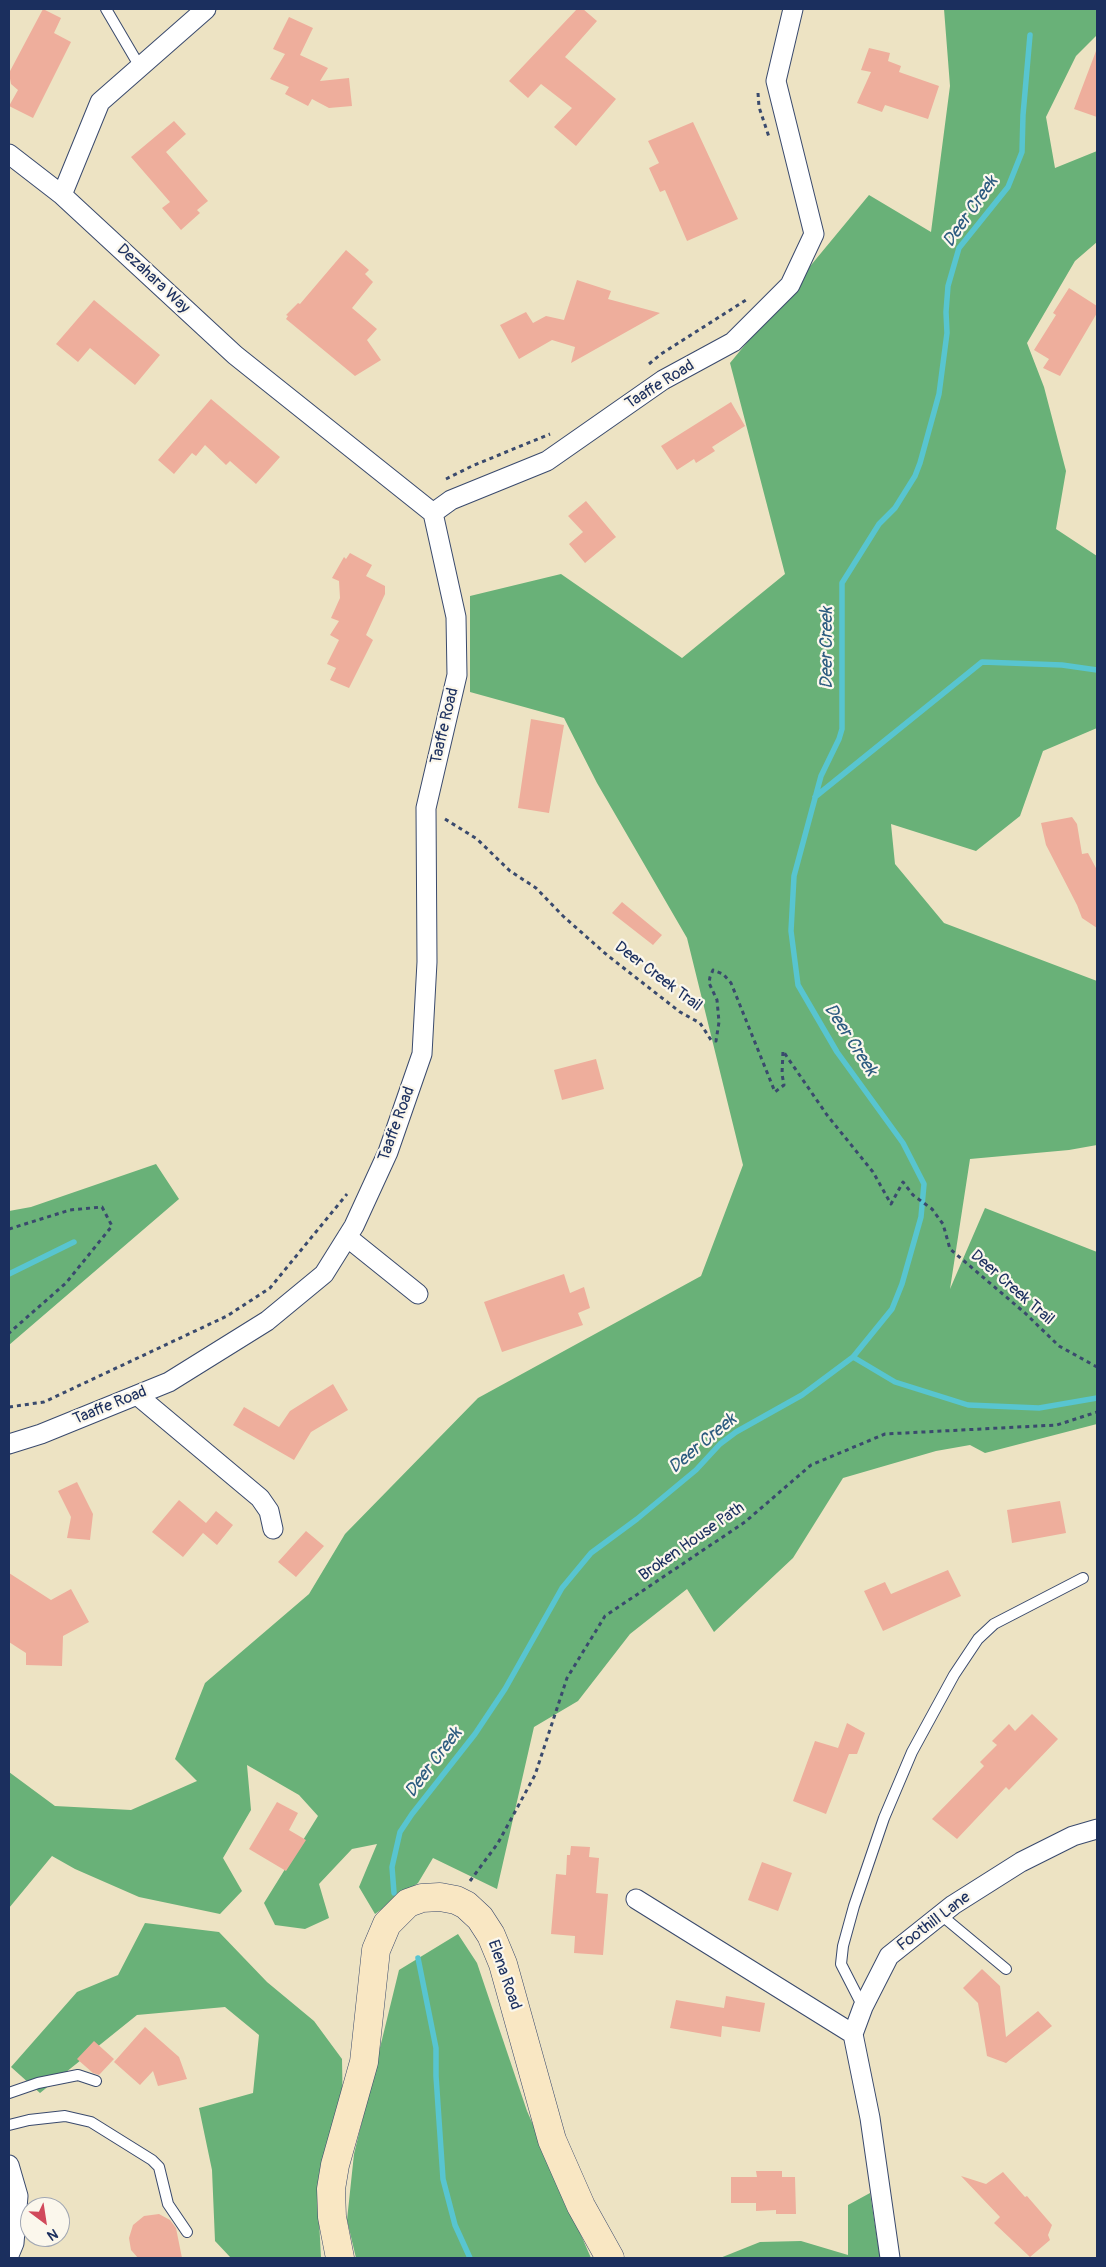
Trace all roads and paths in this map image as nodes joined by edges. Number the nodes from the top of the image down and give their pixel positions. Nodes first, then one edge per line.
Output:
1 (106, 9) edge
2 (206, 9) edge
3 (793, 9) edge
4 (140, 67) junction
5 (9, 154) edge
6 (62, 195) junction
7 (754, 295) dead end
8 (647, 366) dead end
9 (551, 434) dead end
10 (426, 508) junction
11 (426, 808) junction
12 (348, 1192) dead end
13 (9, 1229) edge
14 (347, 1237) junction
15 (418, 1294) dead end
16 (9, 1333) edge
17 (1097, 1367) edge
18 (137, 1395) junction
19 (9, 1407) edge
20 (1097, 1412) edge
21 (9, 1444) edge
22 (273, 1529) dead end
23 (1083, 1578) dead end
24 (1097, 1829) edge
25 (636, 1899) dead end
26 (456, 1900) junction
27 (941, 1915) junction
28 (1006, 1969) dead end
29 (863, 2007) junction
30 (853, 2034) junction
31 (96, 2081) dead end
32 (9, 2093) edge
33 (9, 2125) edge
34 (9, 2165) edge
35 (187, 2232) dead end
36 (9, 2255) edge
37 (340, 2258) edge
38 (610, 2258) edge
39 (890, 2258) edge

1 - 4 lane
2 - 4 street
3 - 10 street, Taaffe Road
4 - 6 street
5 - 6 street, Dezahara Way
6 - 10 street, Dezahara Way
7 - 8 path
9 - 10 path
10 - 11 street, Taaffe Road
11 - 14 street, Taaffe Road
11 - 17 path, Deer Creek Trail
12 - 19 path
13 - 16 path
14 - 15 street
14 - 18 street, Taaffe Road
18 - 21 street, Taaffe Road
18 - 22 street
20 - 26 path, Broken House Path
23 - 29 lane
24 - 27 street, Foothill Lane
25 - 30 street
26 - 37 street, Elena Road
26 - 38 street, Elena Road
27 - 28 lane
27 - 29 street, Foothill Lane
29 - 30 street, Foothill Lane
30 - 39 street
31 - 32 lane
33 - 35 lane
34 - 36 street

